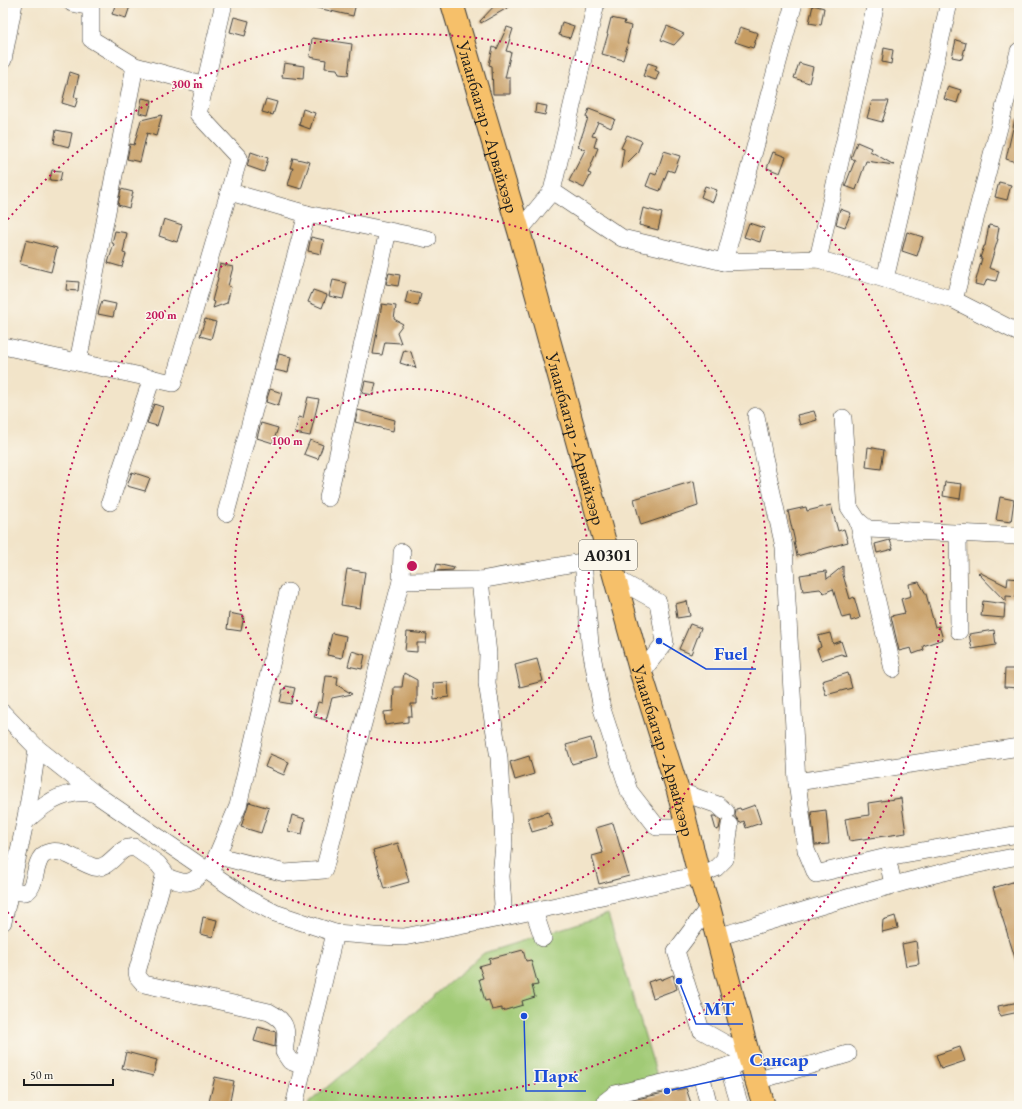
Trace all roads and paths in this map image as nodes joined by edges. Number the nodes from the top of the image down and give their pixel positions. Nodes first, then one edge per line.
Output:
1 (14, 3) edge
2 (72, 3) edge
3 (224, 3) edge
4 (452, 3) edge
5 (596, 3) edge
6 (794, 3) edge
7 (876, 3) edge
8 (948, 3) edge
9 (91, 5) edge
10 (1019, 51) edge
11 (3, 60) edge
12 (136, 66) junction
13 (205, 85) junction
14 (552, 191) junction
15 (230, 192) junction
16 (307, 214) junction
17 (388, 231) junction
18 (519, 231) junction
19 (428, 239) dead end
20 (818, 259) junction
21 (724, 262) junction
22 (885, 279) junction
23 (954, 300) junction
24 (1018, 327) edge
25 (3, 346) edge
26 (78, 362) junction
27 (152, 378) junction
28 (756, 416) dead end
29 (843, 418) dead end
30 (328, 498) dead end
31 (110, 502) dead end
32 (226, 513) dead end
33 (858, 521) junction
34 (958, 534) junction
35 (1019, 536) edge
36 (402, 552) dead end
37 (608, 557) junction
38 (583, 561) junction
39 (615, 578) junction
40 (480, 580) junction
41 (401, 581) junction
42 (288, 592) dead end
43 (959, 631) dead end
44 (893, 669) dead end
45 (641, 673) junction
46 (3, 713) edge
47 (1019, 747) edge
48 (36, 748) junction
49 (796, 782) junction
50 (678, 791) junction
51 (94, 794) junction
52 (25, 822) junction
53 (687, 827) junction
54 (1019, 834) edge
55 (1019, 856) edge
56 (887, 858) junction
57 (210, 867) junction
58 (699, 875) junction
59 (164, 876) junction
60 (893, 884) junction
61 (10, 890) junction
62 (709, 907) junction
63 (534, 911) junction
64 (500, 918) junction
65 (3, 922) edge
66 (335, 933) junction
67 (716, 936) junction
68 (543, 938) dead end
69 (848, 1054) dead end
70 (750, 1058) junction
71 (303, 1066) junction
72 (728, 1066) junction
73 (701, 1074) junction
74 (756, 1080) junction
75 (294, 1106) edge
76 (607, 1106) edge
77 (709, 1106) edge
78 (740, 1106) edge
79 (764, 1106) edge

1 - 11 street
2 - 9 street
3 - 13 street
4 - 18 highway, Улаанбаатар - Арвайхээр / A0301
5 - 14 street
6 - 21 street
7 - 20 street
8 - 22 street
9 - 12 street
10 - 23 street
12 - 13 street
12 - 26 street
13 - 15 street
14 - 18 street
14 - 21 street
15 - 16 street
15 - 27 street
16 - 17 street
16 - 32 street
17 - 19 street
17 - 30 street
18 - 37 highway, Улаанбаатар - Арвайхээр / A0301
20 - 21 street
20 - 22 street
22 - 23 street
23 - 24 street
25 - 26 street
26 - 27 street
27 - 31 street
28 - 49 street
29 - 33 street
33 - 34 street
33 - 44 street
34 - 35 street
34 - 43 street
36 - 41 street
37 - 38 street
37 - 39 highway, Улаанбаатар - Арвайхээр / A0301
38 - 40 street
38 - 53 street
39 - 45 highway, Улаанбаатар - Арвайхээр / A0301
39 - 45 street
40 - 41 street
40 - 64 street
41 - 57 street
42 - 57 street
45 - 50 highway, Улаанбаатар - Арвайхээр / A0301
46 - 48 street
47 - 49 street
48 - 51 street
48 - 52 street
49 - 56 street
50 - 53 highway, Улаанбаатар - Арвайхээр / A0301
50 - 58 street
51 - 52 street
51 - 57 street
52 - 61 street
53 - 58 highway, Улаанбаатар - Арвайхээр / A0301
54 - 56 street
55 - 60 street
56 - 60 street
57 - 59 street
57 - 66 street
58 - 62 highway, Улаанбаатар - Арвайхээр / A0301
58 - 63 street
59 - 61 street
59 - 71 street
60 - 67 street
61 - 65 street
62 - 67 highway, Улаанбаатар - Арвайхээр / A0301
62 - 70 street
63 - 64 street
63 - 68 street
64 - 66 street
66 - 71 street
67 - 70 highway, Улаанбаатар - Арвайхээр / A0301
69 - 74 street
70 - 72 street
70 - 74 highway, Улаанбаатар - Арвайхээр / A0301
71 - 75 street
72 - 73 street
72 - 78 street
73 - 76 street
73 - 77 street
74 - 79 highway, Улаанбаатар - Арвайхээр / A0301

